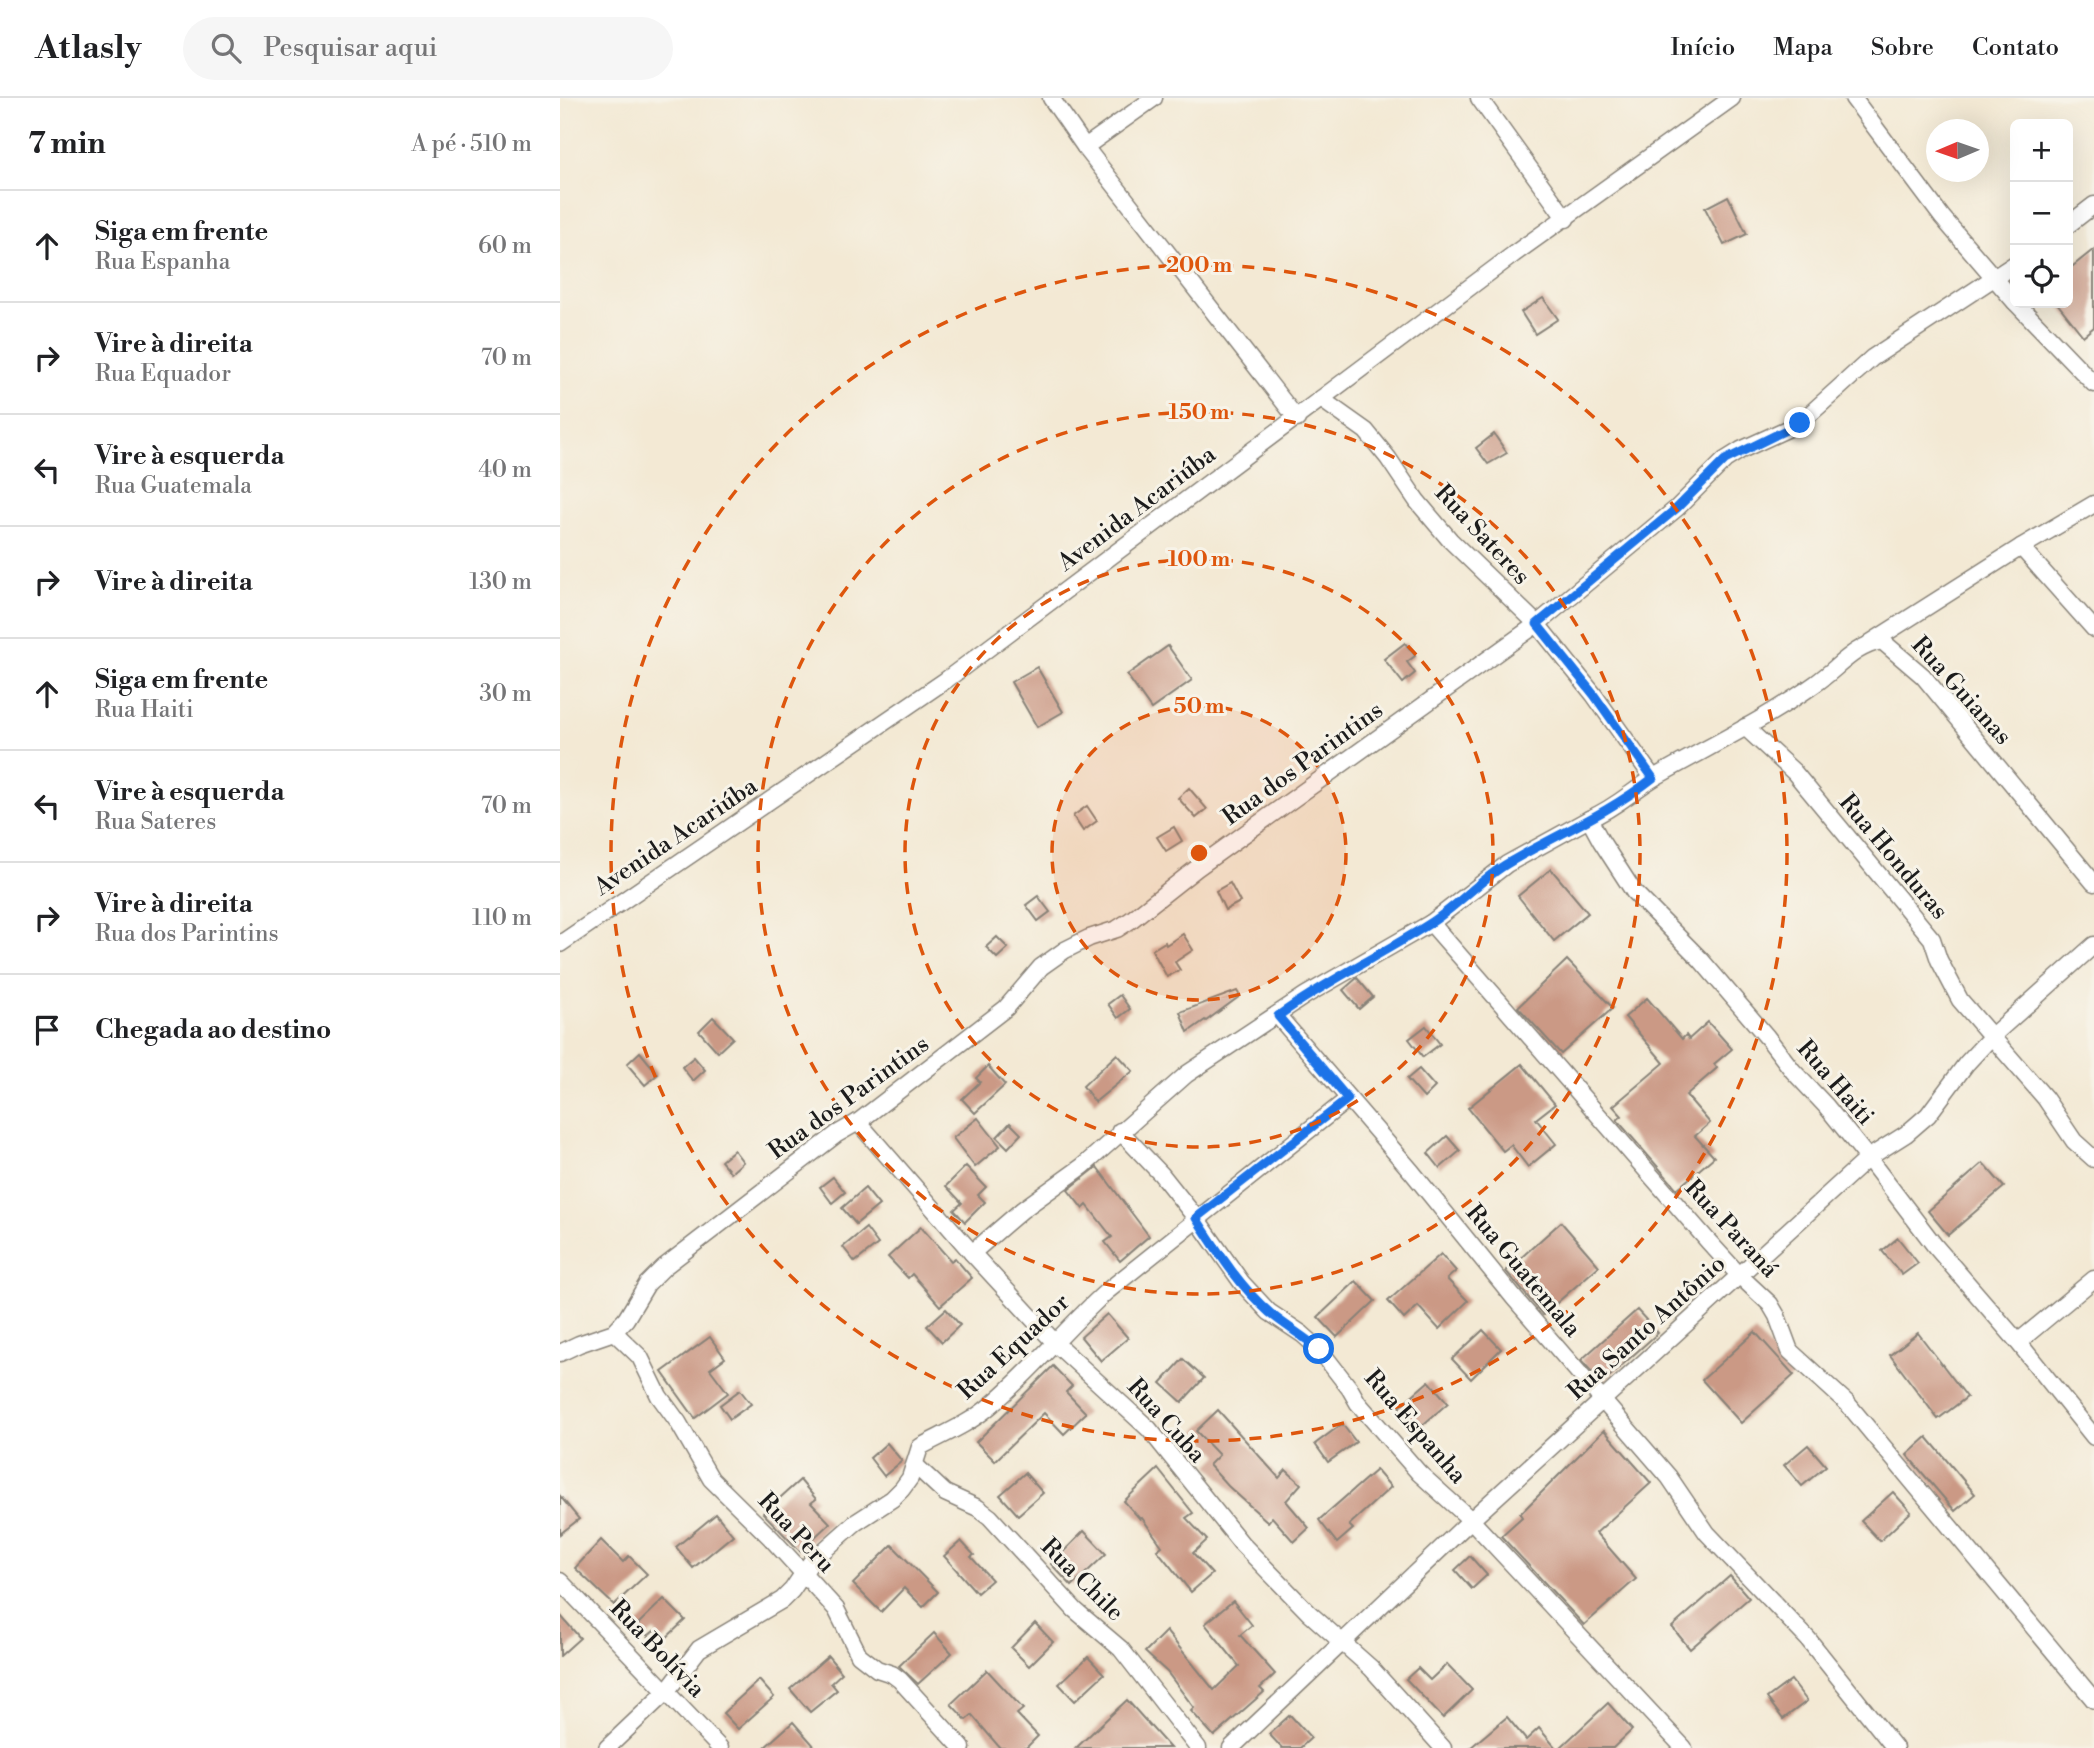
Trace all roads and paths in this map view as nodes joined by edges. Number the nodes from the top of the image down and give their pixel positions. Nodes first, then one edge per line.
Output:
1 (1051, 98) edge
2 (1154, 98) edge
3 (1479, 98) edge
4 (1732, 98) edge
5 (1853, 98) edge
6 (1085, 147) junction
7 (2094, 205) edge
8 (1566, 219) junction
9 (2073, 221) edge
10 (2010, 268) edge
11 (1994, 280) junction
12 (2010, 296) edge
13 (2022, 308) edge
14 (2092, 379) edge
15 (1321, 400) junction
16 (1297, 419) junction
17 (2094, 504) edge
18 (2021, 547) junction
19 (1537, 624) junction
20 (2094, 629) edge
21 (1870, 643) junction
22 (1745, 726) junction
23 (1653, 778) junction
24 (1589, 819) junction
25 (2094, 883) edge
26 (1431, 923) junction
27 (560, 943) edge
28 (2094, 946) edge
29 (1278, 1016) junction
30 (1992, 1036) junction
31 (1348, 1099) junction
32 (858, 1122) junction
33 (1120, 1131) junction
34 (1868, 1158) junction
35 (2094, 1159) edge
36 (1196, 1218) junction
37 (972, 1253) junction
38 (1740, 1276) junction
39 (2094, 1279) edge
40 (614, 1332) junction
41 (2018, 1342) junction
42 (1056, 1344) junction
43 (560, 1353) edge
44 (1601, 1399) junction
45 (2094, 1437) edge
46 (915, 1465) junction
47 (1471, 1520) junction
48 (803, 1574) junction
49 (560, 1581) edge
50 (1342, 1641) junction
51 (666, 1692) junction
52 (2094, 1700) edge
53 (607, 1748) edge
54 (720, 1748) edge
55 (962, 1748) edge
56 (1198, 1748) edge
57 (1231, 1748) edge
58 (1443, 1748) edge
59 (1684, 1748) edge
60 (1895, 1748) edge

1 - 6 street
2 - 6 street
3 - 8 street
4 - 8 street, Avenida Acariúba
5 - 11 street
6 - 16 street
7 - 9 street
8 - 15 street, Avenida Acariúba
10 - 11 street, Rua dos Parintins
11 - 12 street
11 - 19 street, Rua dos Parintins
13 - 14 street
15 - 16 street, Avenida Acariúba
15 - 19 street, Rua Sateres
16 - 27 street, Avenida Acariúba
17 - 18 street
18 - 20 street
18 - 21 street
19 - 23 street, Rua Sateres
19 - 32 street, Rua dos Parintins
21 - 22 street, Rua Guianas
21 - 25 street, Rua Guianas
22 - 23 street, Rua Guianas
22 - 30 street, Rua Honduras
23 - 24 street
24 - 26 street
24 - 34 street, Rua Haiti
26 - 29 street
26 - 38 street, Rua Paraná
28 - 30 street, Rua Santo Antônio
29 - 31 street, Rua Guatemala
29 - 33 street
30 - 34 street, Rua Santo Antônio
30 - 35 street, Rua Honduras
31 - 36 street, Rua Equador
31 - 44 street, Rua Guatemala
32 - 37 street, Rua Cuba
32 - 40 street, Rua dos Parintins
33 - 36 street, Rua Espanha
33 - 37 street
34 - 38 street, Rua Santo Antônio
34 - 41 street, Rua Haiti
36 - 42 street, Rua Equador
36 - 47 street, Rua Espanha
37 - 42 street, Rua Cuba
38 - 44 street, Rua Santo Antônio
38 - 52 street, Rua Paraná
39 - 41 street
40 - 43 street
40 - 48 street, Rua Peru
41 - 45 street, Rua Haiti
42 - 46 street, Rua Equador
42 - 50 street, Rua Cuba
44 - 47 street, Rua Santo Antônio
44 - 60 street, Rua Guatemala
46 - 48 street, Rua Equador
46 - 56 street, Rua Chile
47 - 50 street, Rua Santo Antônio
47 - 59 street, Rua Espanha
48 - 51 street, Rua Equador
48 - 55 street, Rua Peru
49 - 51 street, Rua Bolívia
50 - 57 street, Rua Santo Antônio
50 - 58 street, Rua Cuba
51 - 53 street, Rua Equador
51 - 54 street, Rua Bolívia

